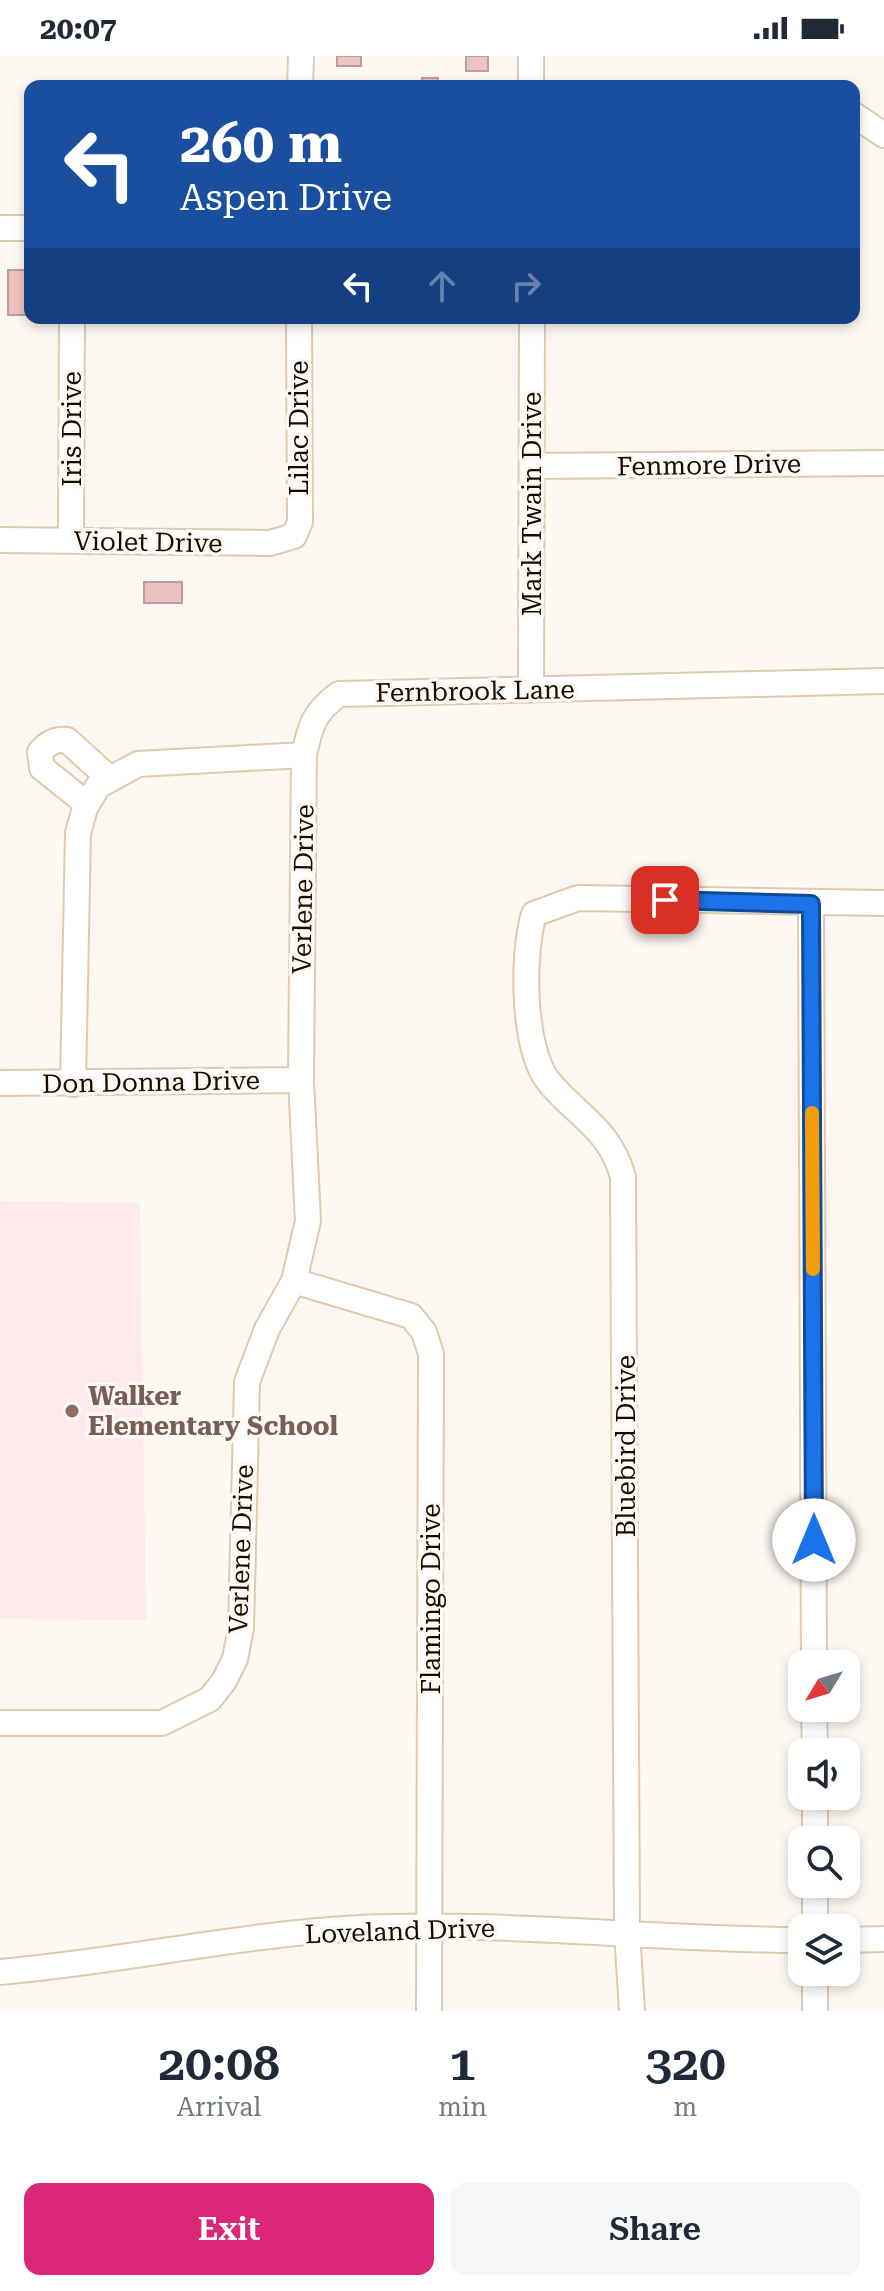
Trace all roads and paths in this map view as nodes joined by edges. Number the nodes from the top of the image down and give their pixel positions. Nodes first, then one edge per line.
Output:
1 (301, 56) edge
2 (531, 56) edge
3 (300, 80) edge
4 (531, 80) edge
5 (860, 119) edge
6 (884, 135) edge
7 (0, 228) edge
8 (24, 228) edge
9 (72, 324) edge
10 (299, 324) edge
11 (532, 324) edge
12 (884, 463) edge
13 (533, 466) junction
14 (294, 536) joint
15 (0, 540) edge
16 (71, 540) junction
17 (884, 681) edge
18 (531, 690) junction
19 (304, 755) junction
20 (110, 779) junction
21 (87, 804) junction
22 (884, 903) edge
23 (811, 904) junction
24 (301, 1080) junction
25 (0, 1083) edge
26 (73, 1084) junction
27 (294, 1281) junction
28 (814, 1650) edge
29 (0, 1723) edge
30 (430, 1926) junction
31 (627, 1932) junction
32 (884, 1939) edge
33 (788, 1940) edge
34 (860, 1940) edge
35 (0, 1972) edge
36 (815, 1986) edge
37 (429, 2011) edge
38 (632, 2011) edge
39 (815, 2011) edge

1 - 3 street
2 - 4 street
5 - 6 street
7 - 8 street
9 - 16 street, Iris Drive
10 - 14 street, Lilac Drive
11 - 13 street, Mark Twain Drive
12 - 13 street, Fenmore Drive
13 - 18 street, Mark Twain Drive
14 - 16 street, Violet Drive
15 - 16 street, Violet Drive
17 - 18 street, Fernbrook Lane
18 - 19 street, Fernbrook Lane
19 - 20 street
19 - 24 street, Verlene Drive
20 - 21 street
20 - 21 street
21 - 26 street
22 - 23 street
23 - 28 street
23 - 31 street, Bluebird Drive
24 - 26 street, Don Donna Drive
24 - 27 street, Verlene Drive
25 - 26 street, Don Donna Drive
27 - 29 street, Verlene Drive
27 - 30 street, Flamingo Drive
30 - 31 street, Loveland Drive
30 - 35 street, Loveland Drive
30 - 37 street, Flamingo Drive
31 - 33 street, Loveland Drive
31 - 38 street, Bluebird Drive
32 - 34 street
36 - 39 street

